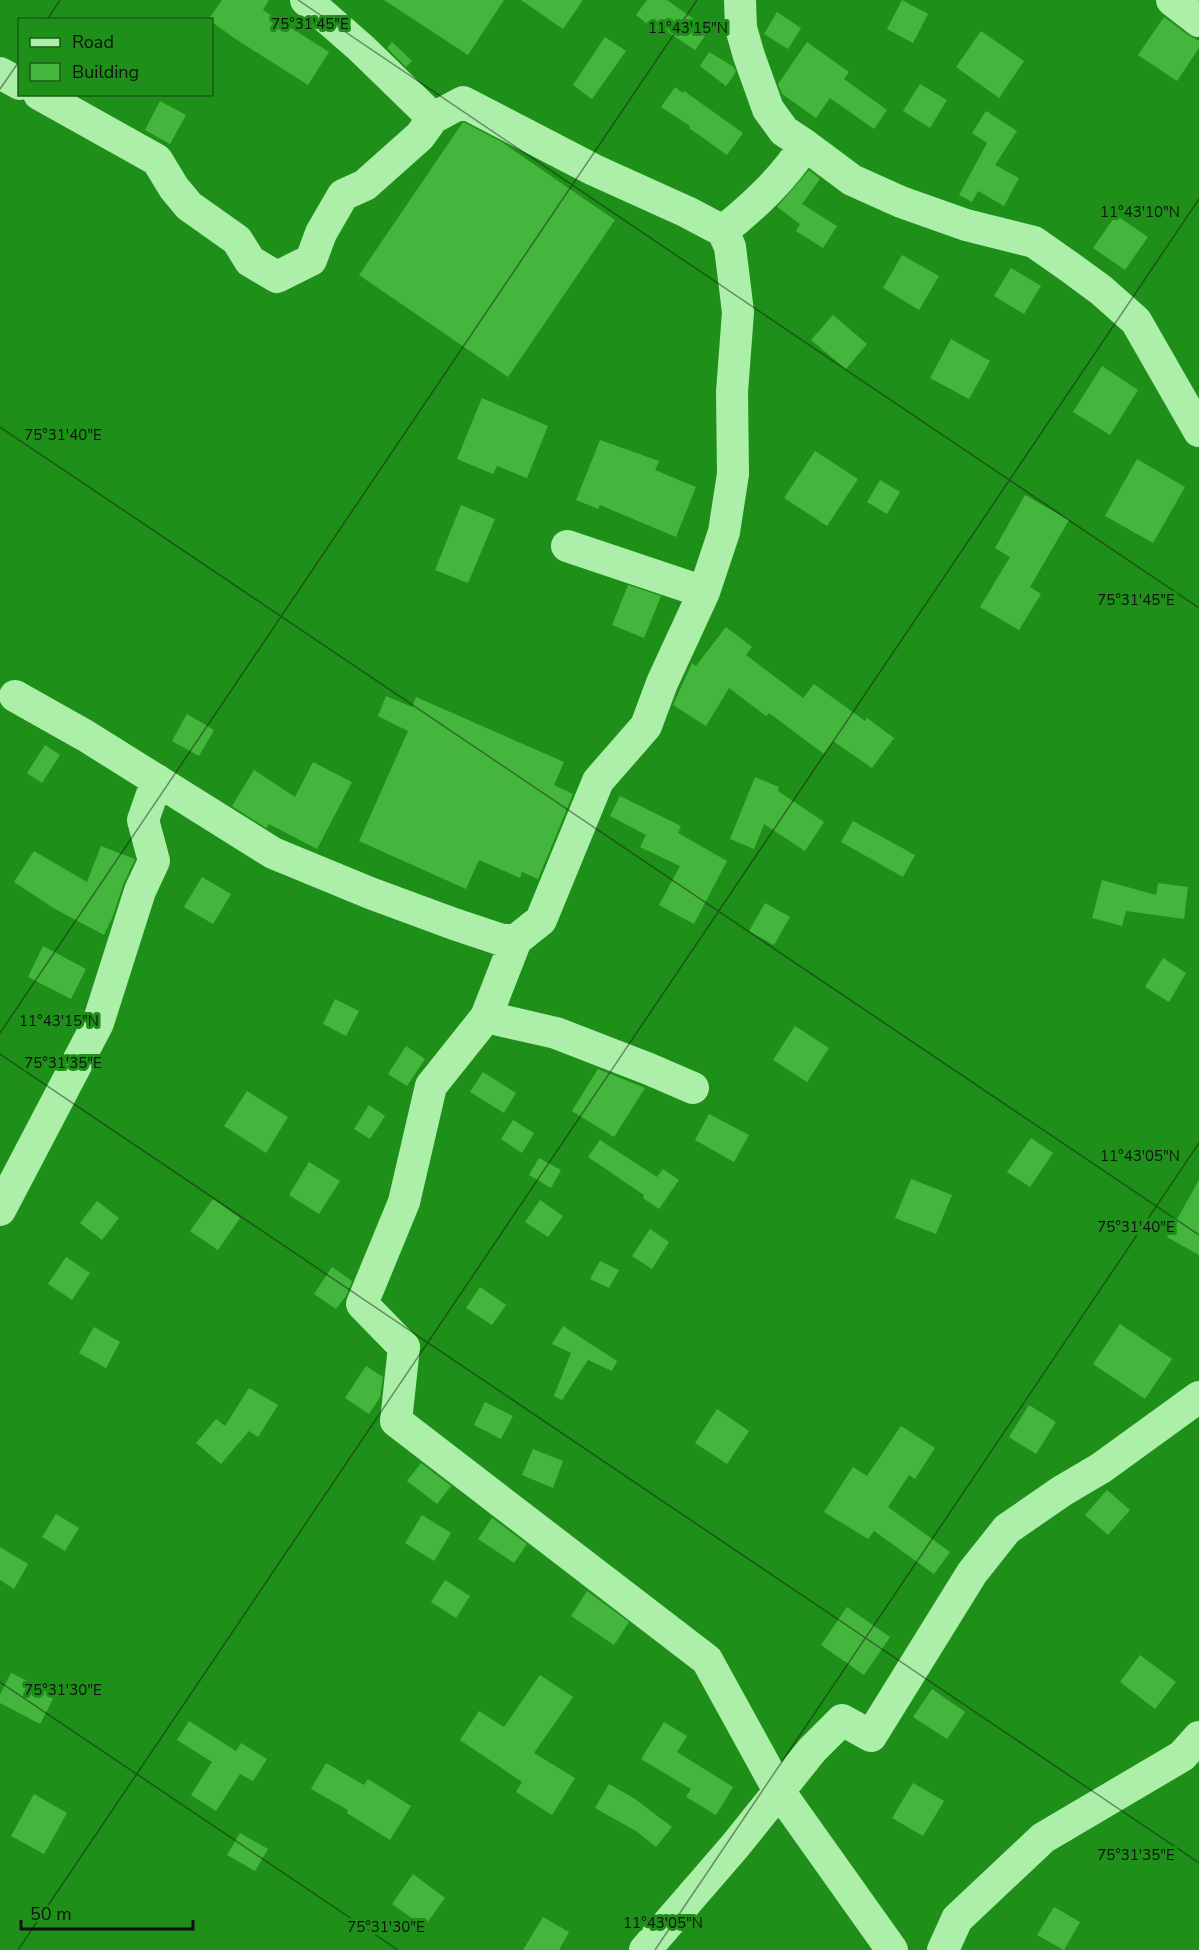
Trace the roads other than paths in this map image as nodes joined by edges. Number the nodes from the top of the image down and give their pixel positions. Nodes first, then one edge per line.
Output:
1 (306, 0) edge
2 (740, 0) edge
3 (1172, 0) edge
4 (1199, 21) edge
5 (0, 73) edge
6 (18, 83) edge
7 (43, 96) edge
8 (433, 118) junction
9 (806, 145) junction
10 (723, 231) junction
11 (1199, 431) edge
12 (567, 546) dead end
13 (704, 592) junction
14 (15, 696) dead end
15 (157, 780) junction
16 (516, 940) junction
17 (486, 1017) junction
18 (693, 1088) dead end
19 (0, 1210) edge
20 (1199, 1397) edge
21 (1199, 1737) edge
22 (779, 1791) junction
23 (645, 1950) edge
24 (892, 1950) edge
25 (943, 1950) edge

1 - 8 street
2 - 9 street
3 - 4 street
5 - 6 street
7 - 8 street
8 - 10 street
9 - 10 street
9 - 11 street
10 - 13 street
12 - 13 street
13 - 16 street
14 - 15 street
15 - 16 street
15 - 19 street
16 - 17 street
17 - 18 street
17 - 22 street
20 - 22 street
21 - 25 street
22 - 23 street
22 - 24 street

